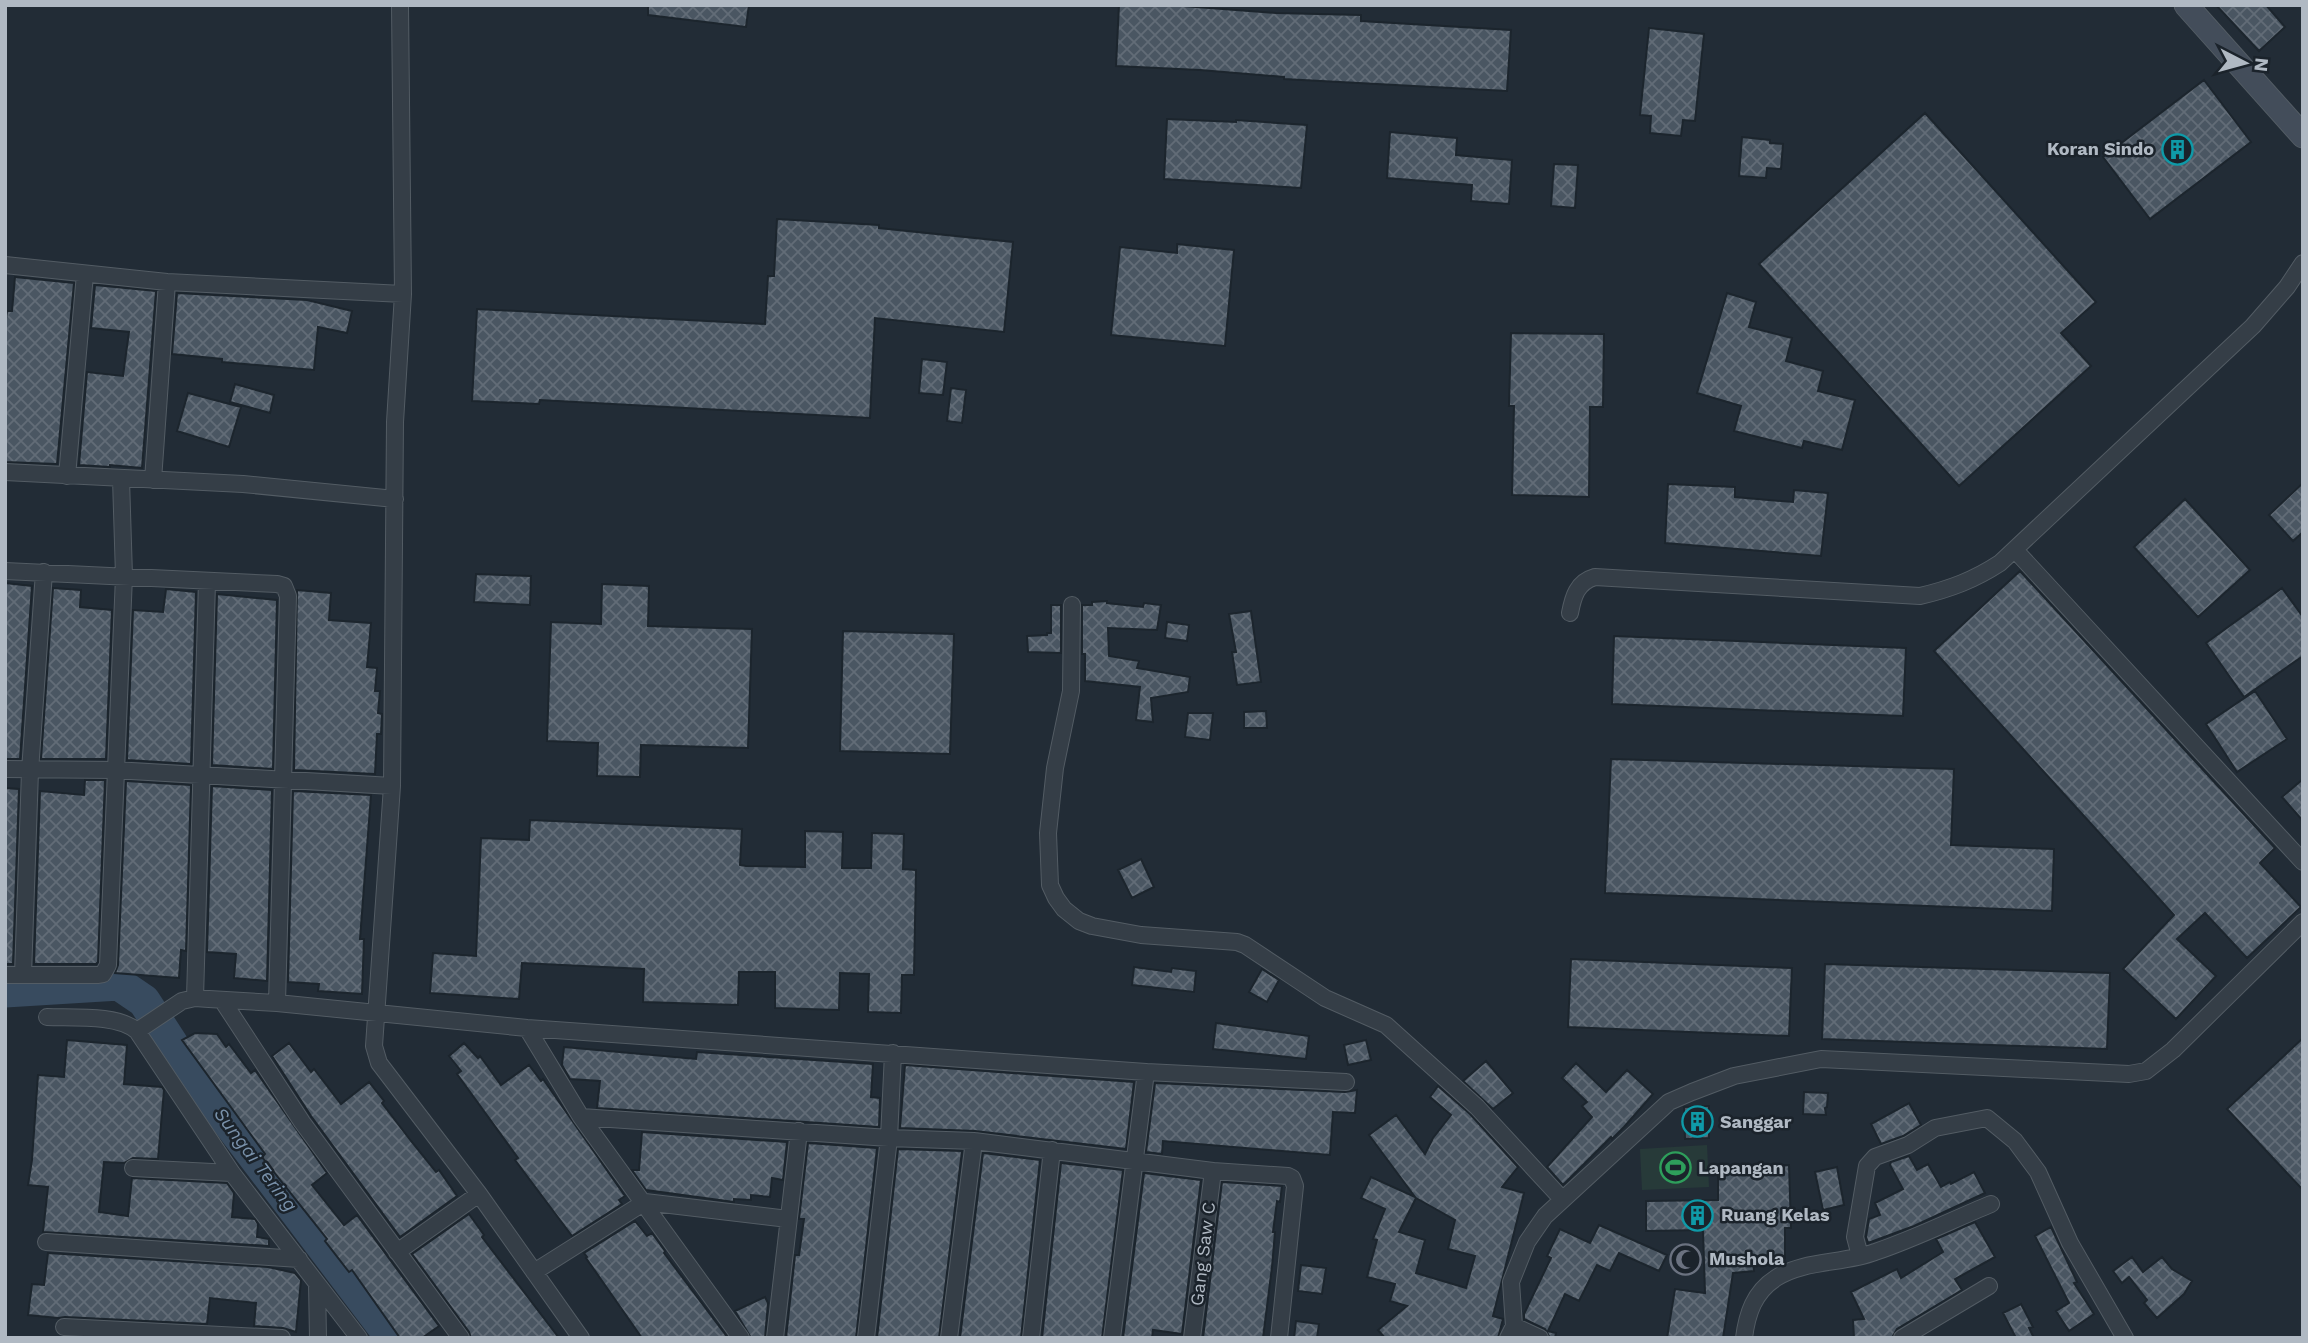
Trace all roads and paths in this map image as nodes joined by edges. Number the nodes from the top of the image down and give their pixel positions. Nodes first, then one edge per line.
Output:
1 (400, 5) edge
2 (2186, 5) edge
3 (2303, 136) edge
4 (2303, 263) edge
5 (5, 265) edge
6 (85, 274) junction
7 (167, 282) junction
8 (403, 294) junction
9 (5, 472) edge
10 (67, 476) junction
11 (121, 479) junction
12 (153, 480) junction
13 (395, 499) junction
14 (2015, 550) junction
15 (5, 571) edge
16 (44, 572) junction
17 (124, 576) junction
18 (207, 582) junction
19 (1072, 605) dead end
20 (1570, 614) dead end
21 (5, 769) edge
22 (114, 770) junction
23 (30, 771) junction
24 (200, 774) junction
25 (282, 778) junction
26 (392, 786) junction
27 (2303, 862) edge
28 (2303, 922) edge
29 (5, 975) edge
30 (23, 975) junction
31 (188, 1000) junction
32 (222, 1000) junction
33 (277, 1003) junction
34 (374, 1014) junction
35 (47, 1017) dead end
36 (527, 1028) junction
37 (139, 1030) junction
38 (893, 1054) junction
39 (1146, 1072) junction
40 (1346, 1082) dead end
41 (581, 1117) junction
42 (799, 1131) junction
43 (889, 1138) junction
44 (974, 1141) junction
45 (1052, 1150) junction
46 (1135, 1161) junction
47 (133, 1168) dead end
48 (1213, 1171) junction
49 (232, 1173) junction
50 (479, 1194) junction
51 (1562, 1199) junction
52 (645, 1202) junction
53 (1991, 1204) dead end
54 (788, 1219) junction
55 (46, 1242) dead end
56 (397, 1252) junction
57 (1860, 1256) junction
58 (299, 1259) junction
59 (534, 1272) junction
60 (317, 1284) junction
61 (1989, 1286) dead end
62 (64, 1327) dead end
63 (1511, 1332) edge
64 (282, 1338) edge
65 (318, 1338) edge
66 (359, 1338) edge
67 (461, 1338) edge
68 (581, 1338) edge
69 (741, 1338) edge
70 (775, 1338) edge
71 (866, 1338) edge
72 (949, 1338) edge
73 (1031, 1338) edge
74 (1112, 1338) edge
75 (1192, 1338) edge
76 (1279, 1338) edge
77 (1540, 1338) edge
78 (1744, 1338) edge
79 (1902, 1338) edge
80 (2125, 1338) edge

1 - 8 street
2 - 3 street
4 - 14 street
5 - 6 street
6 - 7 street
6 - 10 street
7 - 8 street
7 - 12 street
8 - 13 street
9 - 10 street
10 - 11 street
11 - 12 street
11 - 17 street
12 - 13 street
13 - 26 street
14 - 20 street
14 - 27 street
15 - 16 street
16 - 17 street
16 - 23 street
17 - 18 street
17 - 22 street
18 - 24 street
18 - 25 street
19 - 51 street
21 - 23 street
22 - 23 street
22 - 24 street
22 - 30 street
23 - 30 street
24 - 25 street
24 - 31 street
25 - 26 street
25 - 33 street
26 - 34 street
28 - 51 street
29 - 30 street
31 - 32 street
31 - 37 street
32 - 33 street
32 - 56 street
33 - 34 street
34 - 36 street
34 - 50 street
35 - 37 street
36 - 38 street
36 - 41 street
37 - 49 street
38 - 39 street
38 - 43 street
39 - 40 street
39 - 46 street
41 - 42 street
41 - 52 street
42 - 43 street
42 - 54 street
43 - 44 street
43 - 71 street
44 - 45 street
44 - 72 street
45 - 46 street
45 - 73 street
46 - 48 street
46 - 74 street
47 - 49 street
48 - 75 street, Gang Saw C
48 - 76 street
49 - 58 street
50 - 56 street
50 - 59 street
51 - 63 street
52 - 54 street
52 - 59 street
52 - 69 street
53 - 57 street
54 - 70 street
55 - 58 street
56 - 67 street
57 - 78 street
57 - 80 street
58 - 60 street
59 - 68 street
60 - 65 street
60 - 66 street
61 - 79 street
62 - 64 street
63 - 77 street

